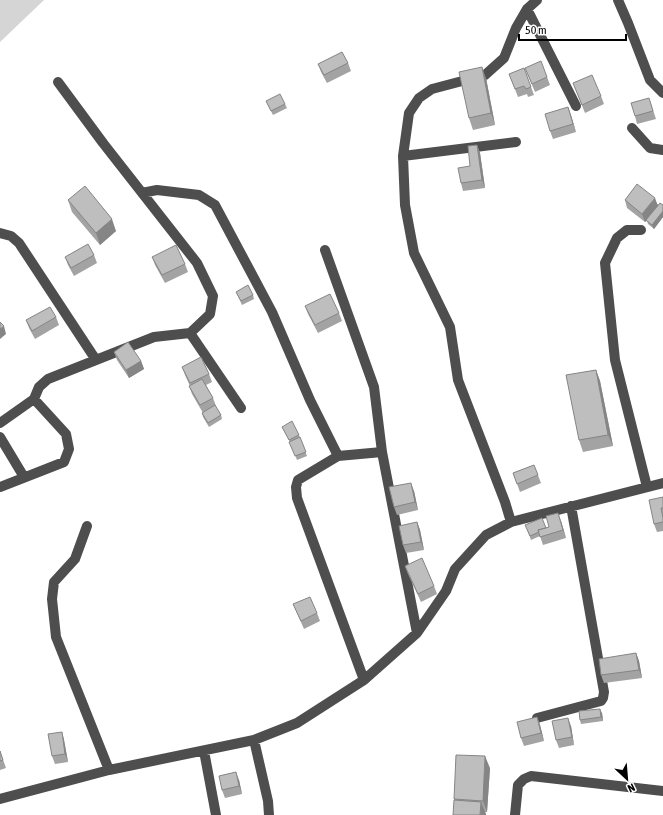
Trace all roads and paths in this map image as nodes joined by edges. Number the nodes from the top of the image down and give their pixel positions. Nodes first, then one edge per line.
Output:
1 (537, 0) edge
2 (618, 0) edge
3 (527, 9) junction
4 (58, 82) dead end
5 (663, 93) edge
6 (576, 106) dead end
7 (632, 128) dead end
8 (516, 142) dead end
9 (663, 150) edge
10 (403, 156) junction
11 (142, 193) junction
12 (641, 230) dead end
13 (0, 233) edge
14 (325, 250) dead end
15 (190, 333) junction
16 (96, 360) junction
17 (34, 399) junction
18 (241, 408) dead end
19 (0, 423) edge
20 (0, 437) edge
21 (382, 452) junction
22 (338, 456) junction
23 (24, 477) junction
24 (663, 482) edge
25 (0, 487) edge
26 (647, 487) junction
27 (571, 506) junction
28 (510, 522) junction
29 (87, 526) dead end
30 (417, 633) junction
31 (364, 680) junction
32 (537, 718) edge
33 (254, 740) junction
34 (204, 751) junction
35 (109, 770) junction
36 (663, 791) edge
37 (0, 798) edge
38 (216, 815) edge
39 (269, 815) edge
40 (515, 815) edge

1 - 3 street
2 - 5 street
3 - 6 street
3 - 10 street
4 - 11 street
7 - 9 street
8 - 10 street
10 - 28 street
11 - 15 street
11 - 22 street
12 - 26 street
13 - 16 street
14 - 21 street
15 - 16 street
15 - 18 street
16 - 17 street
17 - 19 street
17 - 23 street
20 - 23 street
21 - 22 street
21 - 30 street
22 - 31 street
23 - 25 street
24 - 26 street
26 - 27 street
27 - 28 street
27 - 32 street
28 - 30 street
29 - 35 street
30 - 31 street
31 - 33 street
33 - 34 street
33 - 39 street
34 - 35 street
34 - 38 street
35 - 37 street
36 - 40 street

